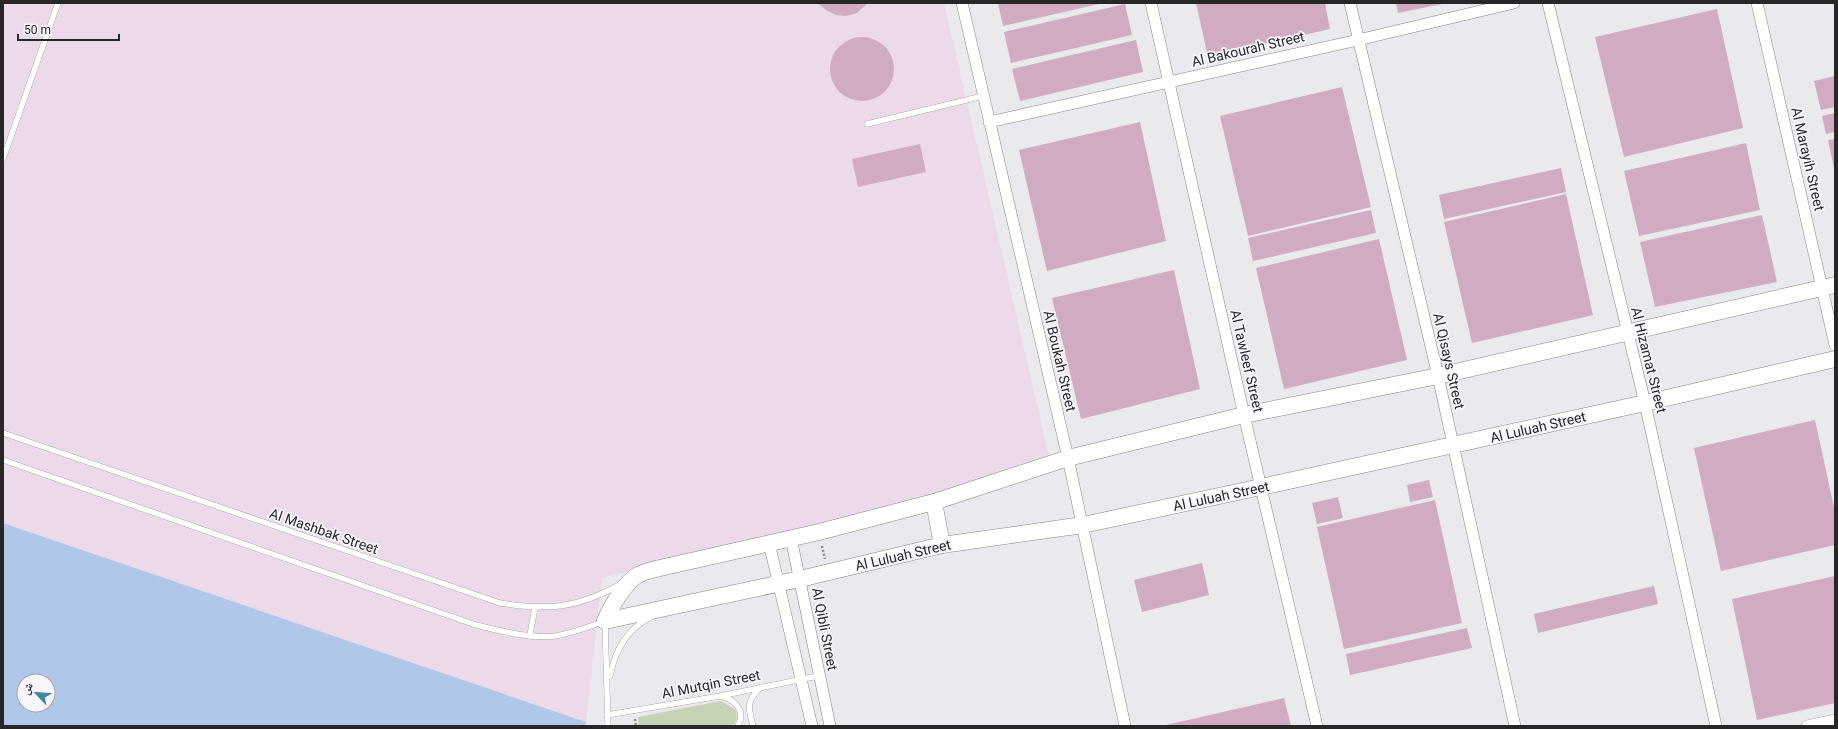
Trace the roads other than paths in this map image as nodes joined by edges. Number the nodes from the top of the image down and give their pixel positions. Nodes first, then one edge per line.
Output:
1 (58, 3) edge
2 (962, 3) edge
3 (1151, 3) edge
4 (1350, 3) edge
5 (1514, 3) edge
6 (1548, 3) edge
7 (1758, 3) edge
8 (1358, 40) junction
9 (1169, 82) junction
10 (983, 96) junction
11 (989, 122) junction
12 (866, 124) dead end
13 (3, 159) edge
14 (1828, 286) edge
15 (1627, 331) junction
16 (1835, 345) edge
17 (1835, 359) edge
18 (1438, 376) junction
19 (1645, 403) junction
20 (1244, 415) junction
21 (3, 433) edge
22 (1453, 446) junction
23 (1068, 458) junction
24 (3, 460) edge
25 (1261, 488) junction
26 (934, 502) junction
27 (1082, 525) junction
28 (791, 538) junction
29 (769, 543) junction
30 (942, 545) junction
31 (638, 575) junction
32 (800, 579) junction
33 (778, 584) junction
34 (535, 607) junction
35 (665, 609) junction
36 (605, 621) junction
37 (530, 635) junction
38 (818, 676) junction
39 (801, 678) junction
40 (762, 687) junction
41 (608, 688) junction
42 (720, 696) junction
43 (607, 714) junction
44 (1835, 720) edge
45 (608, 726) edge
46 (738, 726) edge
47 (753, 726) edge
48 (812, 726) edge
49 (830, 726) edge
50 (1125, 726) edge
51 (1317, 726) edge
52 (1515, 726) edge
53 (1716, 726) edge
54 (1807, 726) edge

1 - 13 lane
2 - 10 street, Al Boukah Street
3 - 9 street, Al Tawleef Street
4 - 8 street, Al Qisays Street
5 - 8 street, Al Bakourah Street
6 - 15 street, Al Hizamat Street
7 - 14 street, Al Marayih Street
8 - 9 street, Al Bakourah Street
8 - 18 street, Al Qisays Street
9 - 11 street, Al Bakourah Street
9 - 20 street, Al Tawleef Street
10 - 11 street, Al Boukah Street
10 - 12 lane
11 - 23 street, Al Boukah Street
14 - 15 street
14 - 16 street, Al Marayih Street
15 - 18 street
15 - 19 street, Al Hizamat Street
17 - 19 street, Al Luluah Street
18 - 20 street
18 - 22 street, Al Qisays Street
19 - 22 street, Al Luluah Street
19 - 53 street, Al Hizamat Street
20 - 23 street
20 - 25 street, Al Tawleef Street
21 - 34 lane, Al Mashbak Street
22 - 25 street, Al Luluah Street
22 - 52 street, Al Qisays Street
23 - 26 street
23 - 27 street, Al Boukah Street
24 - 37 lane
25 - 27 street, Al Luluah Street
25 - 51 street, Al Tawleef Street
26 - 28 street
26 - 30 street
27 - 30 street, Al Luluah Street
27 - 50 street, Al Boukah Street
28 - 29 street
28 - 32 street, Al Qibli Street
29 - 31 street
29 - 33 street
30 - 32 street, Al Luluah Street
31 - 34 lane, Al Mashbak Street
31 - 36 street
32 - 33 street, Al Luluah Street
32 - 38 street, Al Qibli Street
33 - 35 street, Al Luluah Street
33 - 39 street
34 - 37 lane
35 - 36 street, Al Luluah Street
35 - 41 lane
36 - 37 lane
36 - 41 lane
38 - 39 lane, Al Mutqin Street
38 - 49 street, Al Qibli Street
39 - 40 lane, Al Mutqin Street
39 - 48 street
40 - 42 lane, Al Mutqin Street
40 - 47 lane
41 - 43 lane
42 - 43 lane, Al Mutqin Street
42 - 46 lane
43 - 45 lane
44 - 54 street

